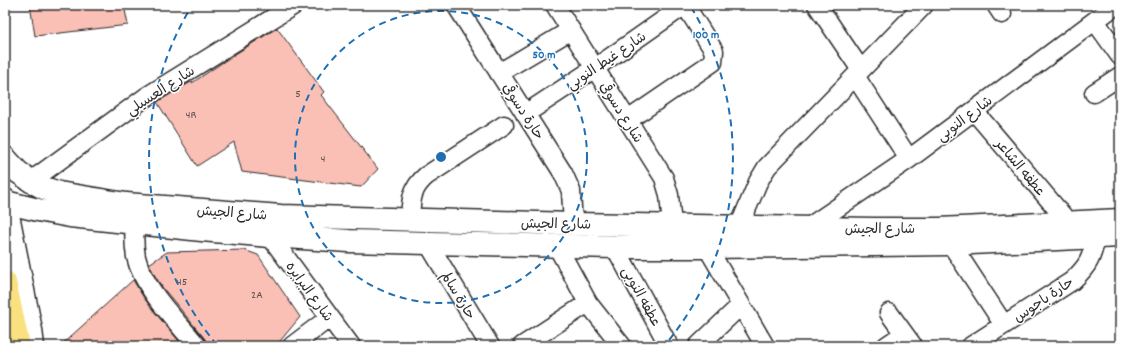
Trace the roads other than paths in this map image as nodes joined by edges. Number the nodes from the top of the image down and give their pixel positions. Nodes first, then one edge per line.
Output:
1 (294, 5) edge
2 (456, 5) edge
3 (555, 5) edge
4 (685, 5) edge
5 (817, 5) edge
6 (924, 5) edge
7 (1116, 5) edge
8 (273, 11) edge
9 (1095, 21) junction
10 (570, 30) junction
11 (1120, 56) edge
12 (595, 68) junction
13 (499, 73) junction
14 (858, 73) junction
15 (1120, 76) edge
16 (1094, 93) dead end
17 (974, 111) junction
18 (525, 114) junction
19 (628, 120) junction
20 (504, 125) dead end
21 (5, 158) edge
22 (909, 159) junction
23 (31, 181) junction
24 (5, 202) edge
25 (410, 219) junction
26 (1068, 222) junction
27 (135, 223) junction
28 (573, 224) junction
29 (672, 225) junction
30 (739, 227) junction
31 (809, 227) junction
32 (1120, 233) edge
33 (270, 236) junction
34 (1096, 238) junction
35 (428, 243) junction
36 (951, 244) junction
37 (557, 246) junction
38 (615, 247) junction
39 (707, 247) junction
40 (5, 282) edge
41 (588, 304) junction
42 (741, 306) junction
43 (889, 313) dead end
44 (329, 318) junction
45 (1004, 325) junction
46 (908, 340) edge
47 (19, 346) edge
48 (33, 346) edge
49 (197, 346) edge
50 (292, 346) edge
51 (351, 346) edge
52 (490, 346) edge
53 (522, 346) edge
54 (622, 346) edge
55 (669, 346) edge
56 (698, 346) edge
57 (765, 346) edge
58 (886, 346) edge
59 (971, 346) edge

1 - 8 street, شارع العسيلي
2 - 13 street, حارة دسوقي
3 - 10 street, شارع دسوقي
4 - 12 street, شارع غيط النوبي
4 - 19 street
5 - 14 street
6 - 14 street
7 - 9 street, شارع النوبى
8 - 23 street, شارع العسيلي
9 - 11 street
9 - 17 street, شارع النوبى
10 - 12 street, شارع دسوقي
10 - 13 street
12 - 18 street, شارع غيط النوبي
12 - 19 street, شارع دسوقي
13 - 18 street, حارة دسوقي
14 - 22 street
14 - 30 street
15 - 16 street
17 - 22 street, شارع النوبى
17 - 26 street, عطفه الشاعر
18 - 28 street, حارة دسوقي
19 - 29 street, شارع دسوقي
20 - 25 street
21 - 23 main road, شارع الجيش
22 - 31 street, شارع النوبى
23 - 25 main road, شارع الجيش
24 - 27 main road, شارع الجيش
24 - 48 main road
25 - 28 main road, شارع الجيش
26 - 31 main road, شارع الجيش
26 - 32 main road, شارع الجيش
27 - 33 main road, شارع الجيش
27 - 49 street
28 - 29 main road, شارع الجيش
29 - 30 main road, شارع الجيش
30 - 31 main road, شارع الجيش
32 - 34 main road, شارع الجيش
33 - 35 main road, شارع الجيش
33 - 44 street, شارع البرابره
34 - 36 main road, شارع الجيش
34 - 45 street, حارة باجوس
35 - 37 main road, شارع الجيش
35 - 52 street, حارة سالم
36 - 39 main road, شارع الجيش
36 - 45 street
37 - 38 main road, شارع الجيش
37 - 41 street
38 - 39 main road, شارع الجيش
38 - 55 street, عطفه النوبى
39 - 42 street
40 - 47 main road
41 - 53 street
41 - 54 street
42 - 56 street
42 - 57 street
43 - 46 street
44 - 50 street
44 - 51 street, شارع البرابره
45 - 59 street, حارة باجوس
46 - 58 street

